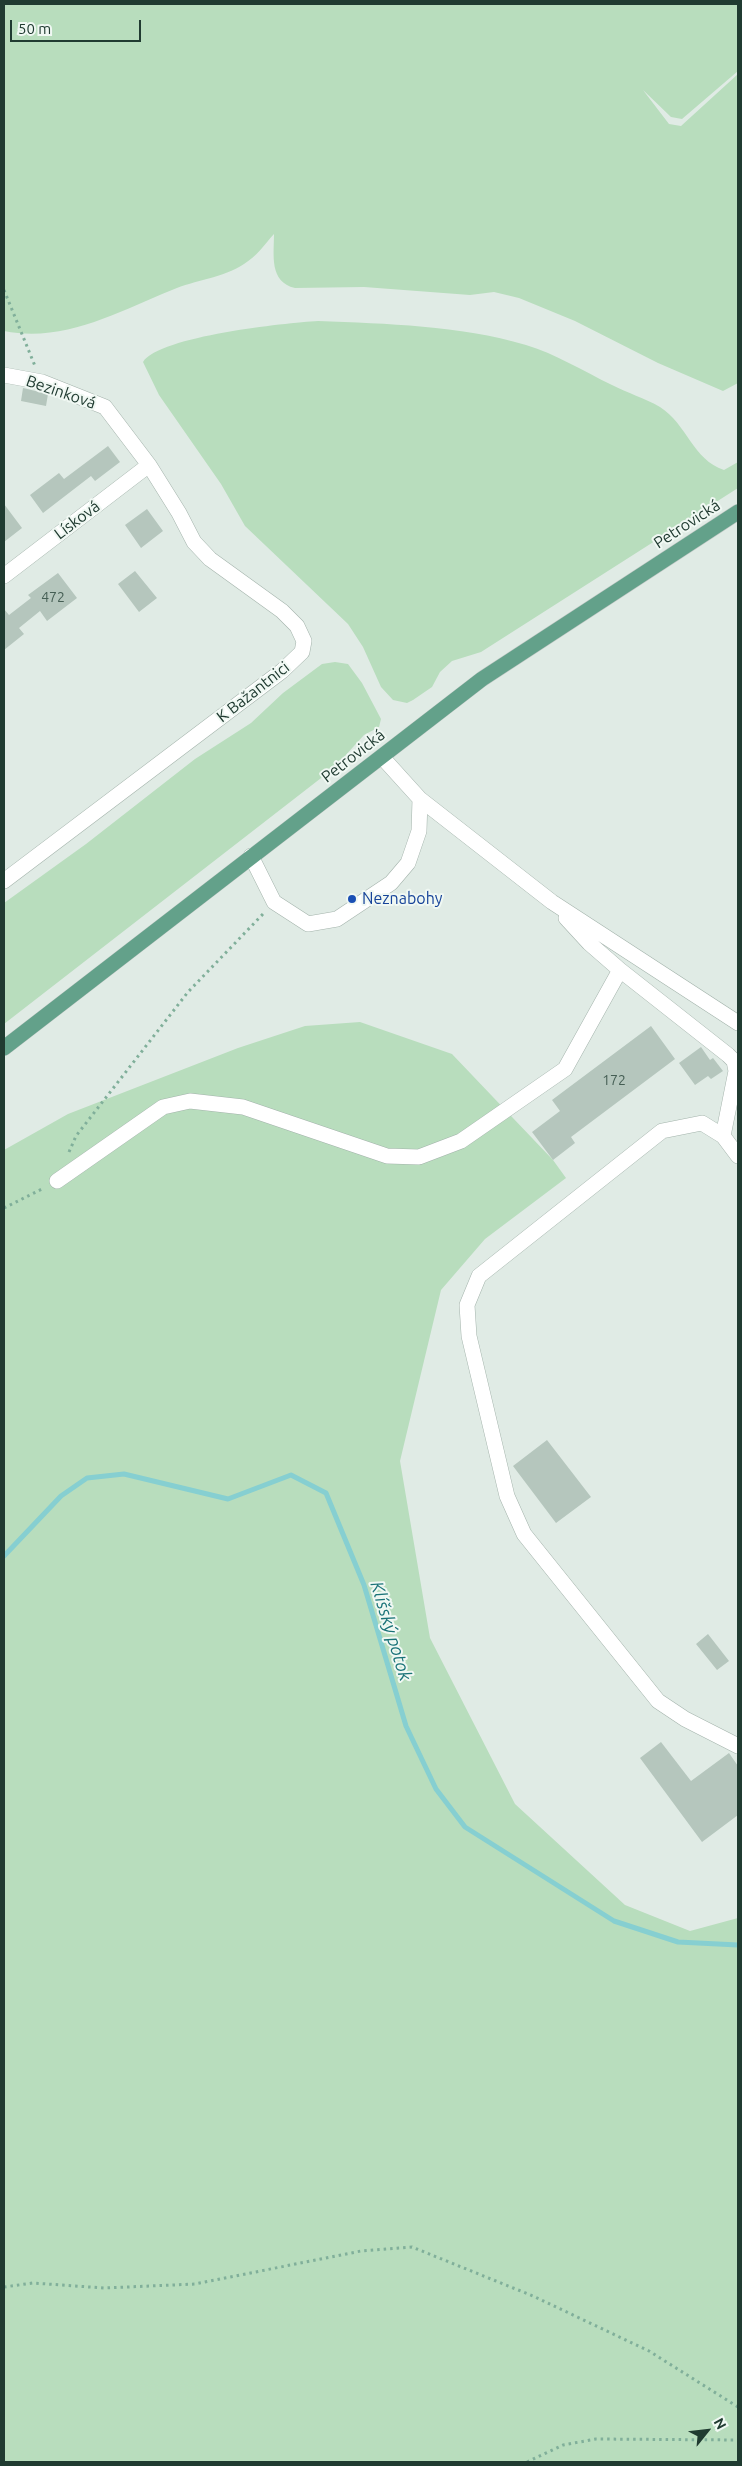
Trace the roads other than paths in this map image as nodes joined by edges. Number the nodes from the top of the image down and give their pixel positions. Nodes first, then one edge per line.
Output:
1 (4, 374) edge
2 (149, 465) junction
3 (738, 512) edge
4 (4, 576) edge
5 (382, 757) junction
6 (420, 799) junction
7 (251, 856) junction
8 (4, 881) edge
9 (552, 902) junction
10 (620, 970) junction
11 (738, 1023) edge
12 (4, 1048) edge
13 (723, 1136) junction
14 (738, 1156) edge
15 (57, 1181) road end
16 (738, 1746) edge

1 - 2 street, Bezinková
2 - 4 street, Lísková
2 - 8 street, K Bažantnici
3 - 5 main road, Petrovická
5 - 6 street
5 - 7 main road, Petrovická
6 - 7 street
6 - 9 street
7 - 12 main road, Petrovická
9 - 10 street
9 - 11 street
10 - 13 street
10 - 15 street
13 - 14 street
13 - 16 street

